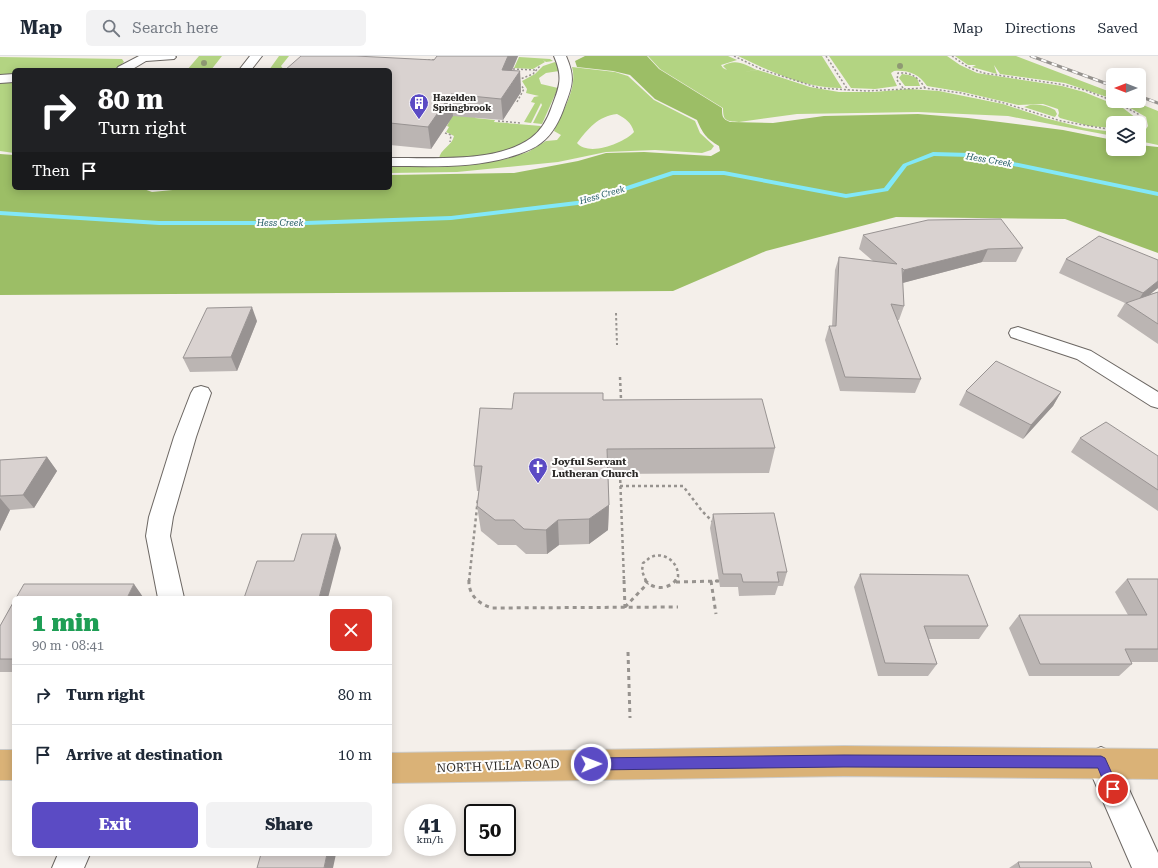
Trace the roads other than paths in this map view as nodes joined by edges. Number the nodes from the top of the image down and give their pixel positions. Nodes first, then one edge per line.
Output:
1 (170, 56) edge
2 (256, 56) edge
3 (560, 56) edge
4 (142, 57) edge
5 (125, 68) edge
6 (160, 68) edge
7 (247, 68) edge
8 (12, 78) edge
9 (0, 79) edge
10 (392, 162) edge
11 (1018, 333) dead end
12 (201, 392) dead end
13 (1158, 401) edge
14 (170, 596) edge
15 (1101, 762) junction
16 (1158, 764) edge
17 (0, 765) edge
18 (12, 765) edge
19 (392, 768) edge
20 (73, 856) edge
21 (68, 868) edge
22 (1148, 868) edge

1 - 4 street
1 - 6 street
2 - 7 street
3 - 10 street
4 - 5 street
8 - 9 street
11 - 13 street
12 - 14 street
15 - 16 main road, NORTH VILLA ROAD
15 - 19 main road, NORTH VILLA ROAD
15 - 22 street
17 - 18 main road
20 - 21 street

